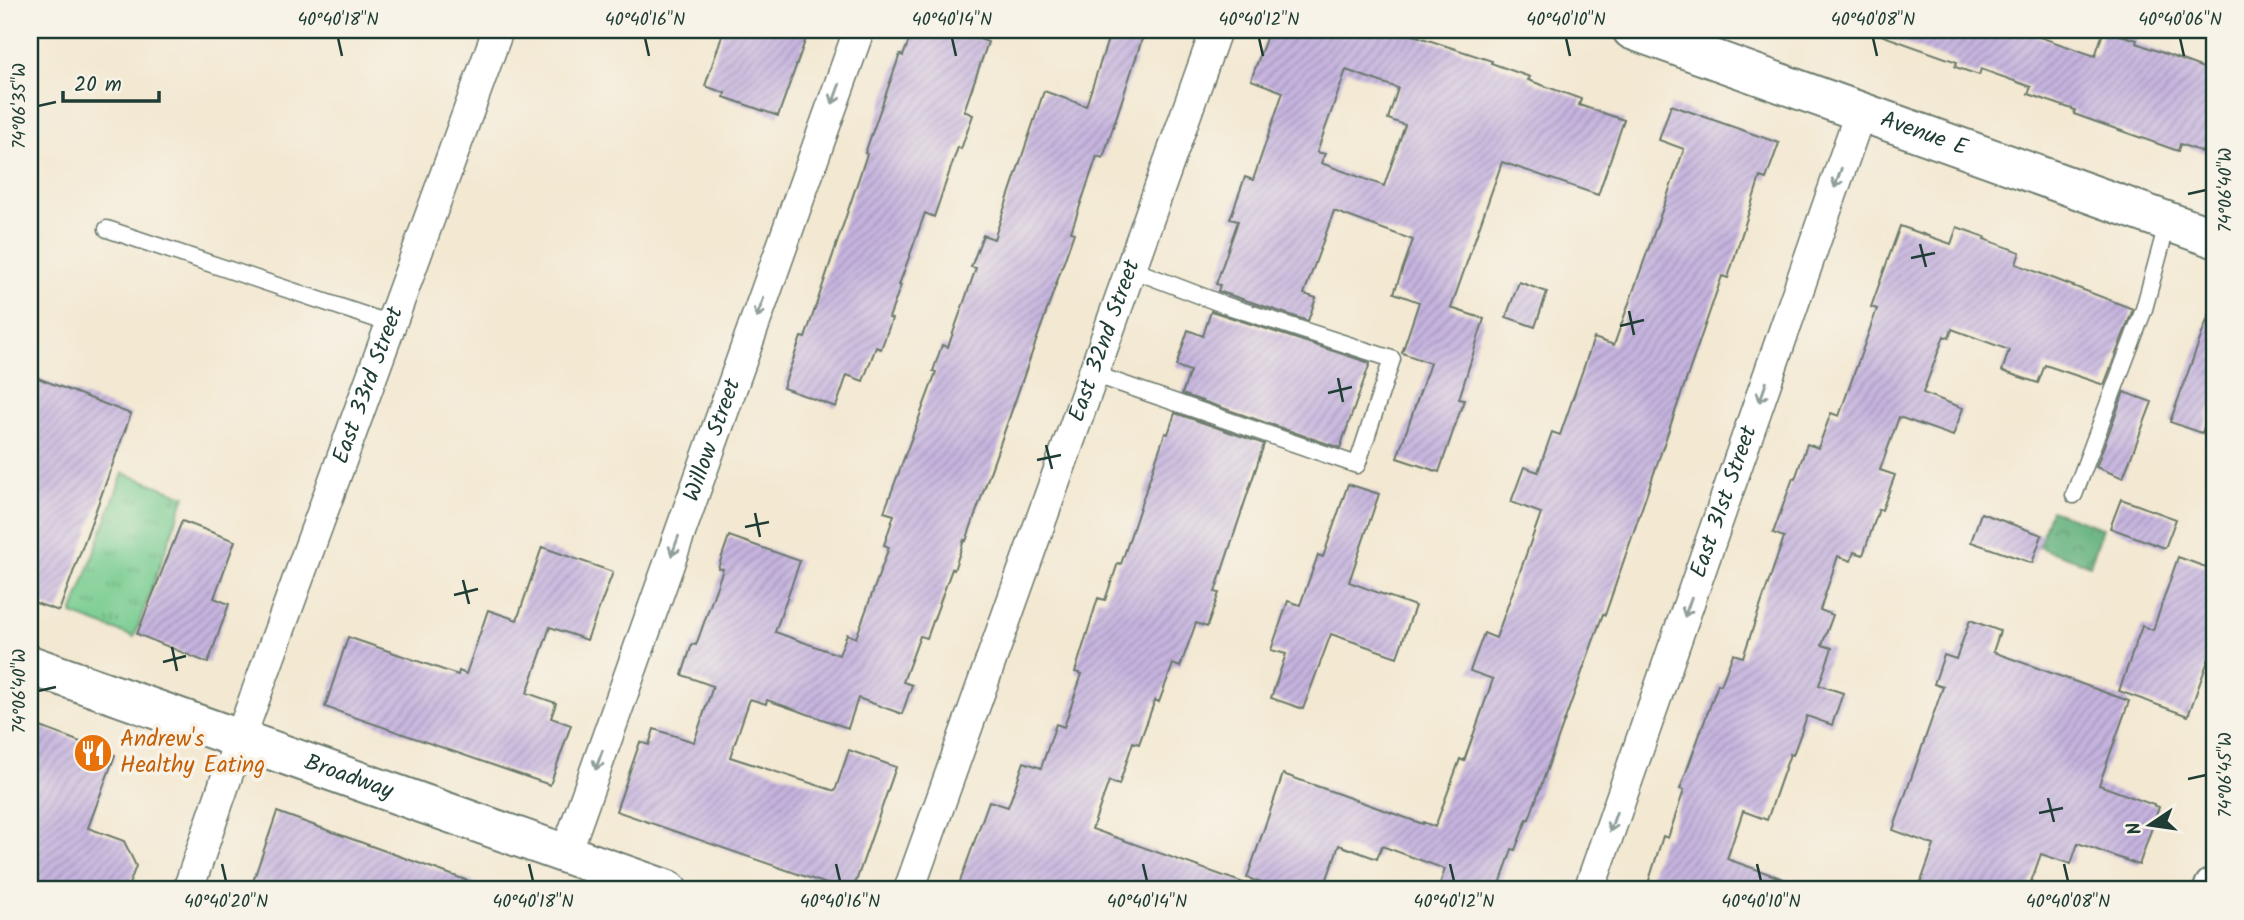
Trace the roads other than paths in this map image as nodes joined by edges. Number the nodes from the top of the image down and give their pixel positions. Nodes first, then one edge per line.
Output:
1 (498, 30) edge
2 (859, 30) edge
3 (1216, 30) edge
4 (1632, 30) edge
5 (1860, 113) junction
6 (2168, 221) junction
7 (107, 229) dead end
8 (2214, 238) edge
9 (1131, 269) junction
10 (391, 324) junction
11 (1093, 374) junction
12 (2074, 495) dead end
13 (30, 665) edge
14 (239, 741) junction
15 (566, 853) junction
16 (188, 890) edge
17 (668, 890) edge
18 (909, 890) edge
19 (1589, 890) edge

1 - 10 street, East 33rd Street
2 -> 15 street, Willow Street
3 - 9 street, East 32nd Street
4 - 5 street, Avenue E
5 - 6 street, Avenue E
5 -> 19 street, East 31st Street
6 - 8 street, Avenue E
6 - 12 lane
7 - 10 lane
9 - 11 street, East 32nd Street
9 - 11 lane
10 - 14 street, East 33rd Street
11 - 18 street, East 32nd Street
13 - 14 street, Broadway
14 - 15 street, Broadway
14 - 16 street, East 33rd Street
15 - 17 street, Broadway

